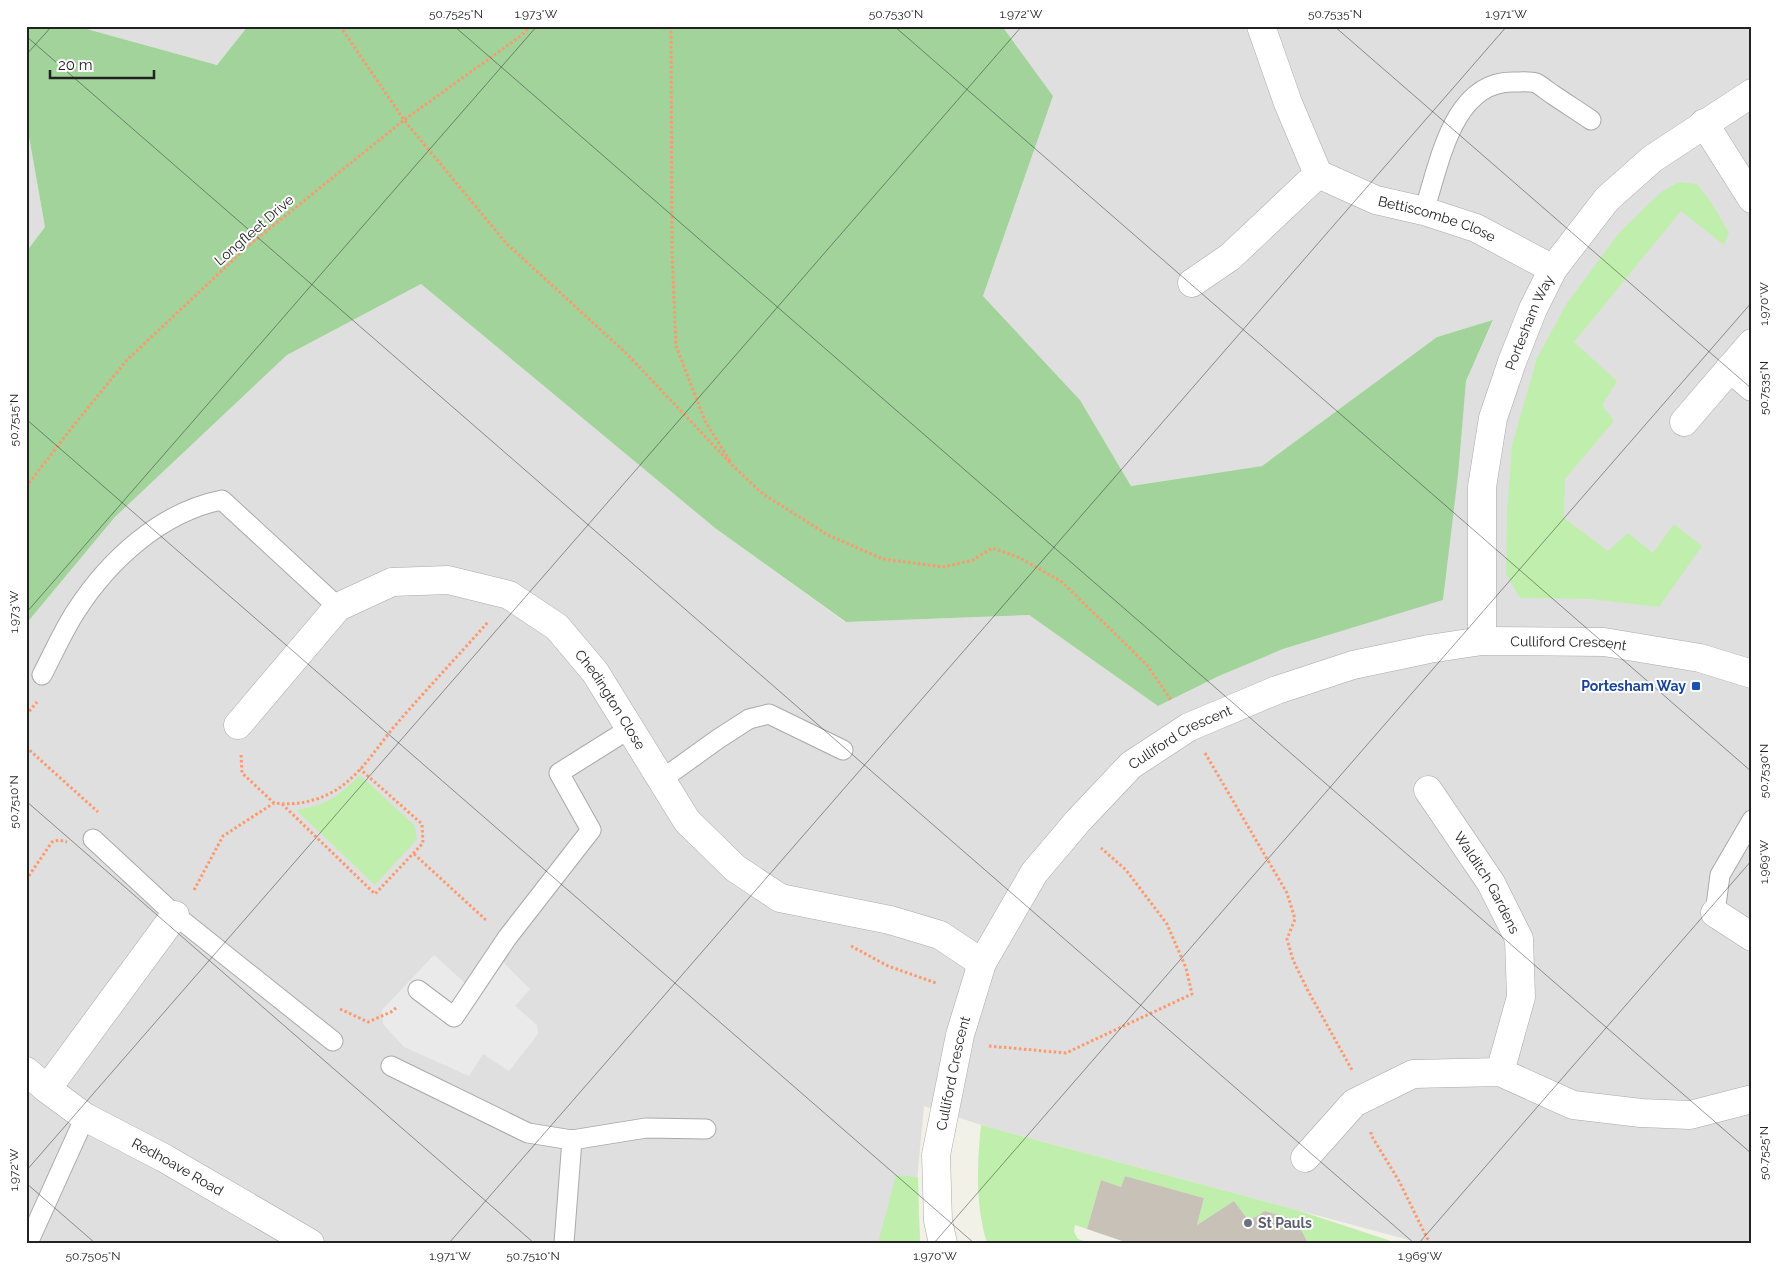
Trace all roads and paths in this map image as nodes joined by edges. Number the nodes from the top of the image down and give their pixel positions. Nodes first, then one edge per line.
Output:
1 (340, 26) edge
2 (530, 26) edge
3 (671, 26) edge
4 (1261, 26) edge
5 (1752, 93) edge
6 (404, 120) junction
7 (1590, 120) dead end
8 (1704, 123) junction
9 (1318, 174) junction
10 (1752, 199) edge
11 (1424, 211) junction
12 (1553, 269) junction
13 (1192, 283) dead end
14 (1752, 343) edge
15 (1730, 368) junction
16 (1752, 387) edge
17 (1684, 422) dead end
18 (734, 467) junction
19 (26, 487) edge
20 (529, 607) junction
21 (338, 608) junction
22 (1482, 641) junction
23 (1752, 674) edge
24 (42, 675) dead end
25 (238, 725) joint
26 (1189, 727) junction
27 (629, 729) junction
28 (26, 747) edge
29 (843, 750) dead end
30 (360, 769) junction
31 (661, 780) junction
32 (1428, 790) dead end
33 (274, 803) junction
34 (282, 804) junction
35 (105, 818) dead end
36 (1752, 820) edge
37 (93, 839) joint
38 (1101, 848) dead end
39 (414, 854) junction
40 (26, 880) edge
41 (183, 906) junction
42 (1715, 913) joint
43 (1752, 937) edge
44 (507, 938) junction
45 (846, 944) dead end
46 (982, 963) junction
47 (936, 983) dead end
48 (418, 990) joint
49 (335, 1006) dead end
50 (960, 1035) junction
51 (333, 1041) dead end
52 (391, 1066) dead end
53 (26, 1071) edge
54 (1500, 1072) junction
55 (47, 1089) junction
56 (1367, 1097) junction
57 (1752, 1099) edge
58 (85, 1117) junction
59 (706, 1128) dead end
60 (572, 1140) junction
61 (1305, 1158) dead end
62 (28, 1243) edge
63 (310, 1243) edge
64 (564, 1243) edge
65 (942, 1243) edge
66 (1431, 1243) edge

1 - 6 path
2 - 6 path, Longfleet Drive
3 - 18 path
4 - 9 street
5 - 8 street, Portesham Way
6 - 18 path
6 - 19 path, Longfleet Drive
7 - 11 lane
8 - 10 street
8 - 12 street, Portesham Way
9 - 11 street, Bettiscombe Close
9 - 13 street
11 - 12 street, Bettiscombe Close
12 - 22 street, Portesham Way
14 - 15 street
15 - 16 street
15 - 17 street
18 - 26 path
20 - 21 street, Chedington Close
20 - 27 street, Chedington Close
20 - 30 path
21 - 24 lane
21 - 25 street, Chedington Close
22 - 23 street, Culliford Crescent
22 - 26 street, Culliford Crescent
25 - 33 path
26 - 46 street, Culliford Crescent
26 - 56 path
27 - 31 street, Chedington Close
27 - 44 lane
28 - 35 path
29 - 31 lane
30 - 34 path
30 - 39 path
31 - 46 street, Chedington Close
32 - 54 street, Walditch Gardens
33 - 34 path
33 - 41 path
34 - 39 path
36 - 42 lane
37 - 40 path
37 - 41 lane
38 - 50 path
39 - 44 path
41 - 51 lane
41 - 55 street
42 - 43 street
44 - 48 lane
45 - 47 path
46 - 50 street, Culliford Crescent
48 - 49 path
50 - 65 street, Culliford Crescent
52 - 60 lane
53 - 55 street, Redhoave Road
54 - 56 street
54 - 57 street
55 - 58 street, Redhoave Road
56 - 61 street
56 - 66 path
58 - 62 lane
58 - 63 street, Redhoave Road
59 - 60 lane
60 - 64 lane

